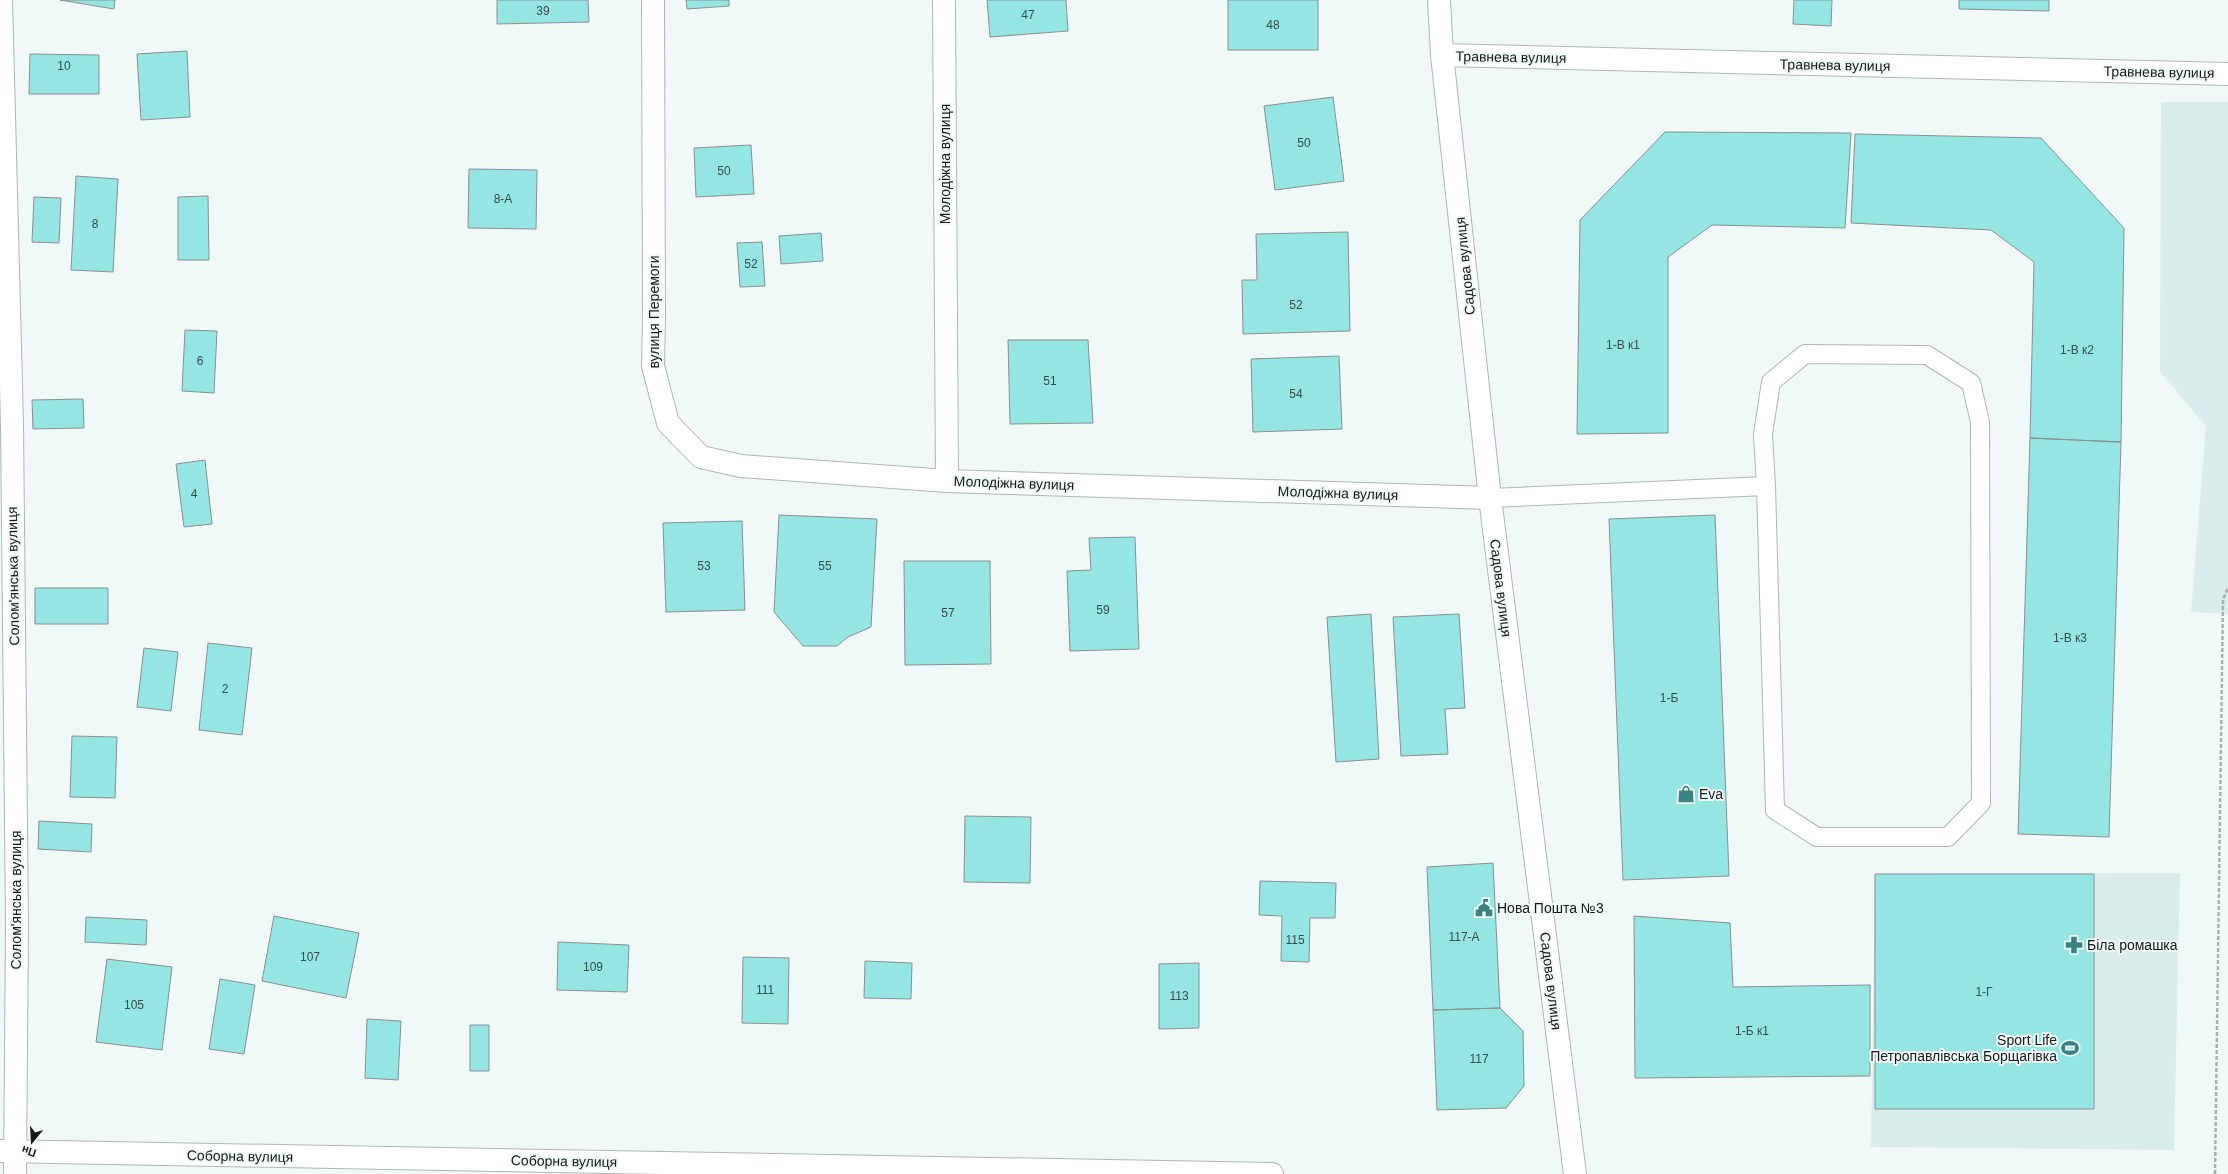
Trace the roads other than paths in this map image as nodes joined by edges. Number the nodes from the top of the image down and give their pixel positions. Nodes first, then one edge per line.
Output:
1 (1, 0) edge
2 (653, 0) edge
3 (944, 0) edge
4 (1439, 0) edge
5 (1442, 56) junction
6 (2228, 74) edge
7 (947, 481) junction
8 (1766, 486) junction
9 (1490, 498) junction
10 (8, 1152) edge
11 (878, 1170) edge
12 (15, 1174) edge
13 (1272, 1174) edge
14 (1575, 1174) edge

1 - 10 street, Солом'янська вулиця
2 - 7 street, вулиця Перемоги
3 - 7 street, Молодіжна вулиця
4 - 5 street, Садова вулиця
5 - 6 street, Травнева вулиця
5 - 9 street, Садова вулиця
7 - 9 street, Молодіжна вулиця
8 - 8 lane
8 - 9 lane
9 - 14 street, Садова вулиця
10 - 11 street, Соборна вулиця
10 - 12 street, Солом'янська вулиця
11 - 13 street, Соборна вулиця

